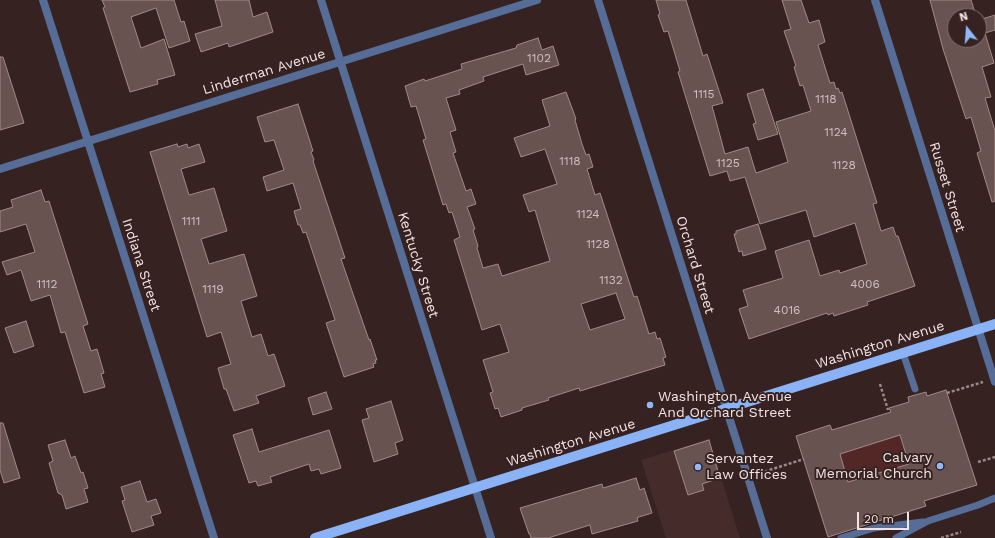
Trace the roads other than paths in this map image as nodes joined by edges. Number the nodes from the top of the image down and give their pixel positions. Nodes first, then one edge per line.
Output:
1 (43, 0) edge
2 (321, 0) edge
3 (537, 0) edge
4 (598, 0) edge
5 (875, 0) edge
6 (341, 62) junction
7 (88, 142) junction
8 (0, 169) edge
9 (995, 324) edge
10 (978, 329) junction
11 (903, 353) junction
12 (995, 380) edge
13 (915, 389) dead end
14 (727, 408) junction
15 (475, 488) junction
16 (995, 498) edge
17 (928, 521) junction
18 (214, 538) edge
19 (315, 538) edge
20 (491, 538) edge
21 (767, 538) edge
22 (841, 538) edge
23 (896, 538) edge

1 - 7 street, Indiana Street
2 - 6 street, Kentucky Street
3 - 6 street, Linderman Avenue
4 - 14 street, Orchard Street
5 - 10 street, Russet Street
6 - 7 street, Linderman Avenue
6 - 15 street, Kentucky Street
7 - 8 street, Linderman Avenue
7 - 18 street, Indiana Street
9 - 10 main road, Washington Avenue
10 - 11 main road, Washington Avenue
10 - 12 street, Russet Street
11 - 13 lane
11 - 14 main road, Washington Avenue
14 - 15 main road, Washington Avenue
14 - 21 street, Orchard Street
15 - 19 main road, Washington Avenue
15 - 20 street, Kentucky Street
16 - 17 lane
17 - 22 lane
17 - 23 lane

